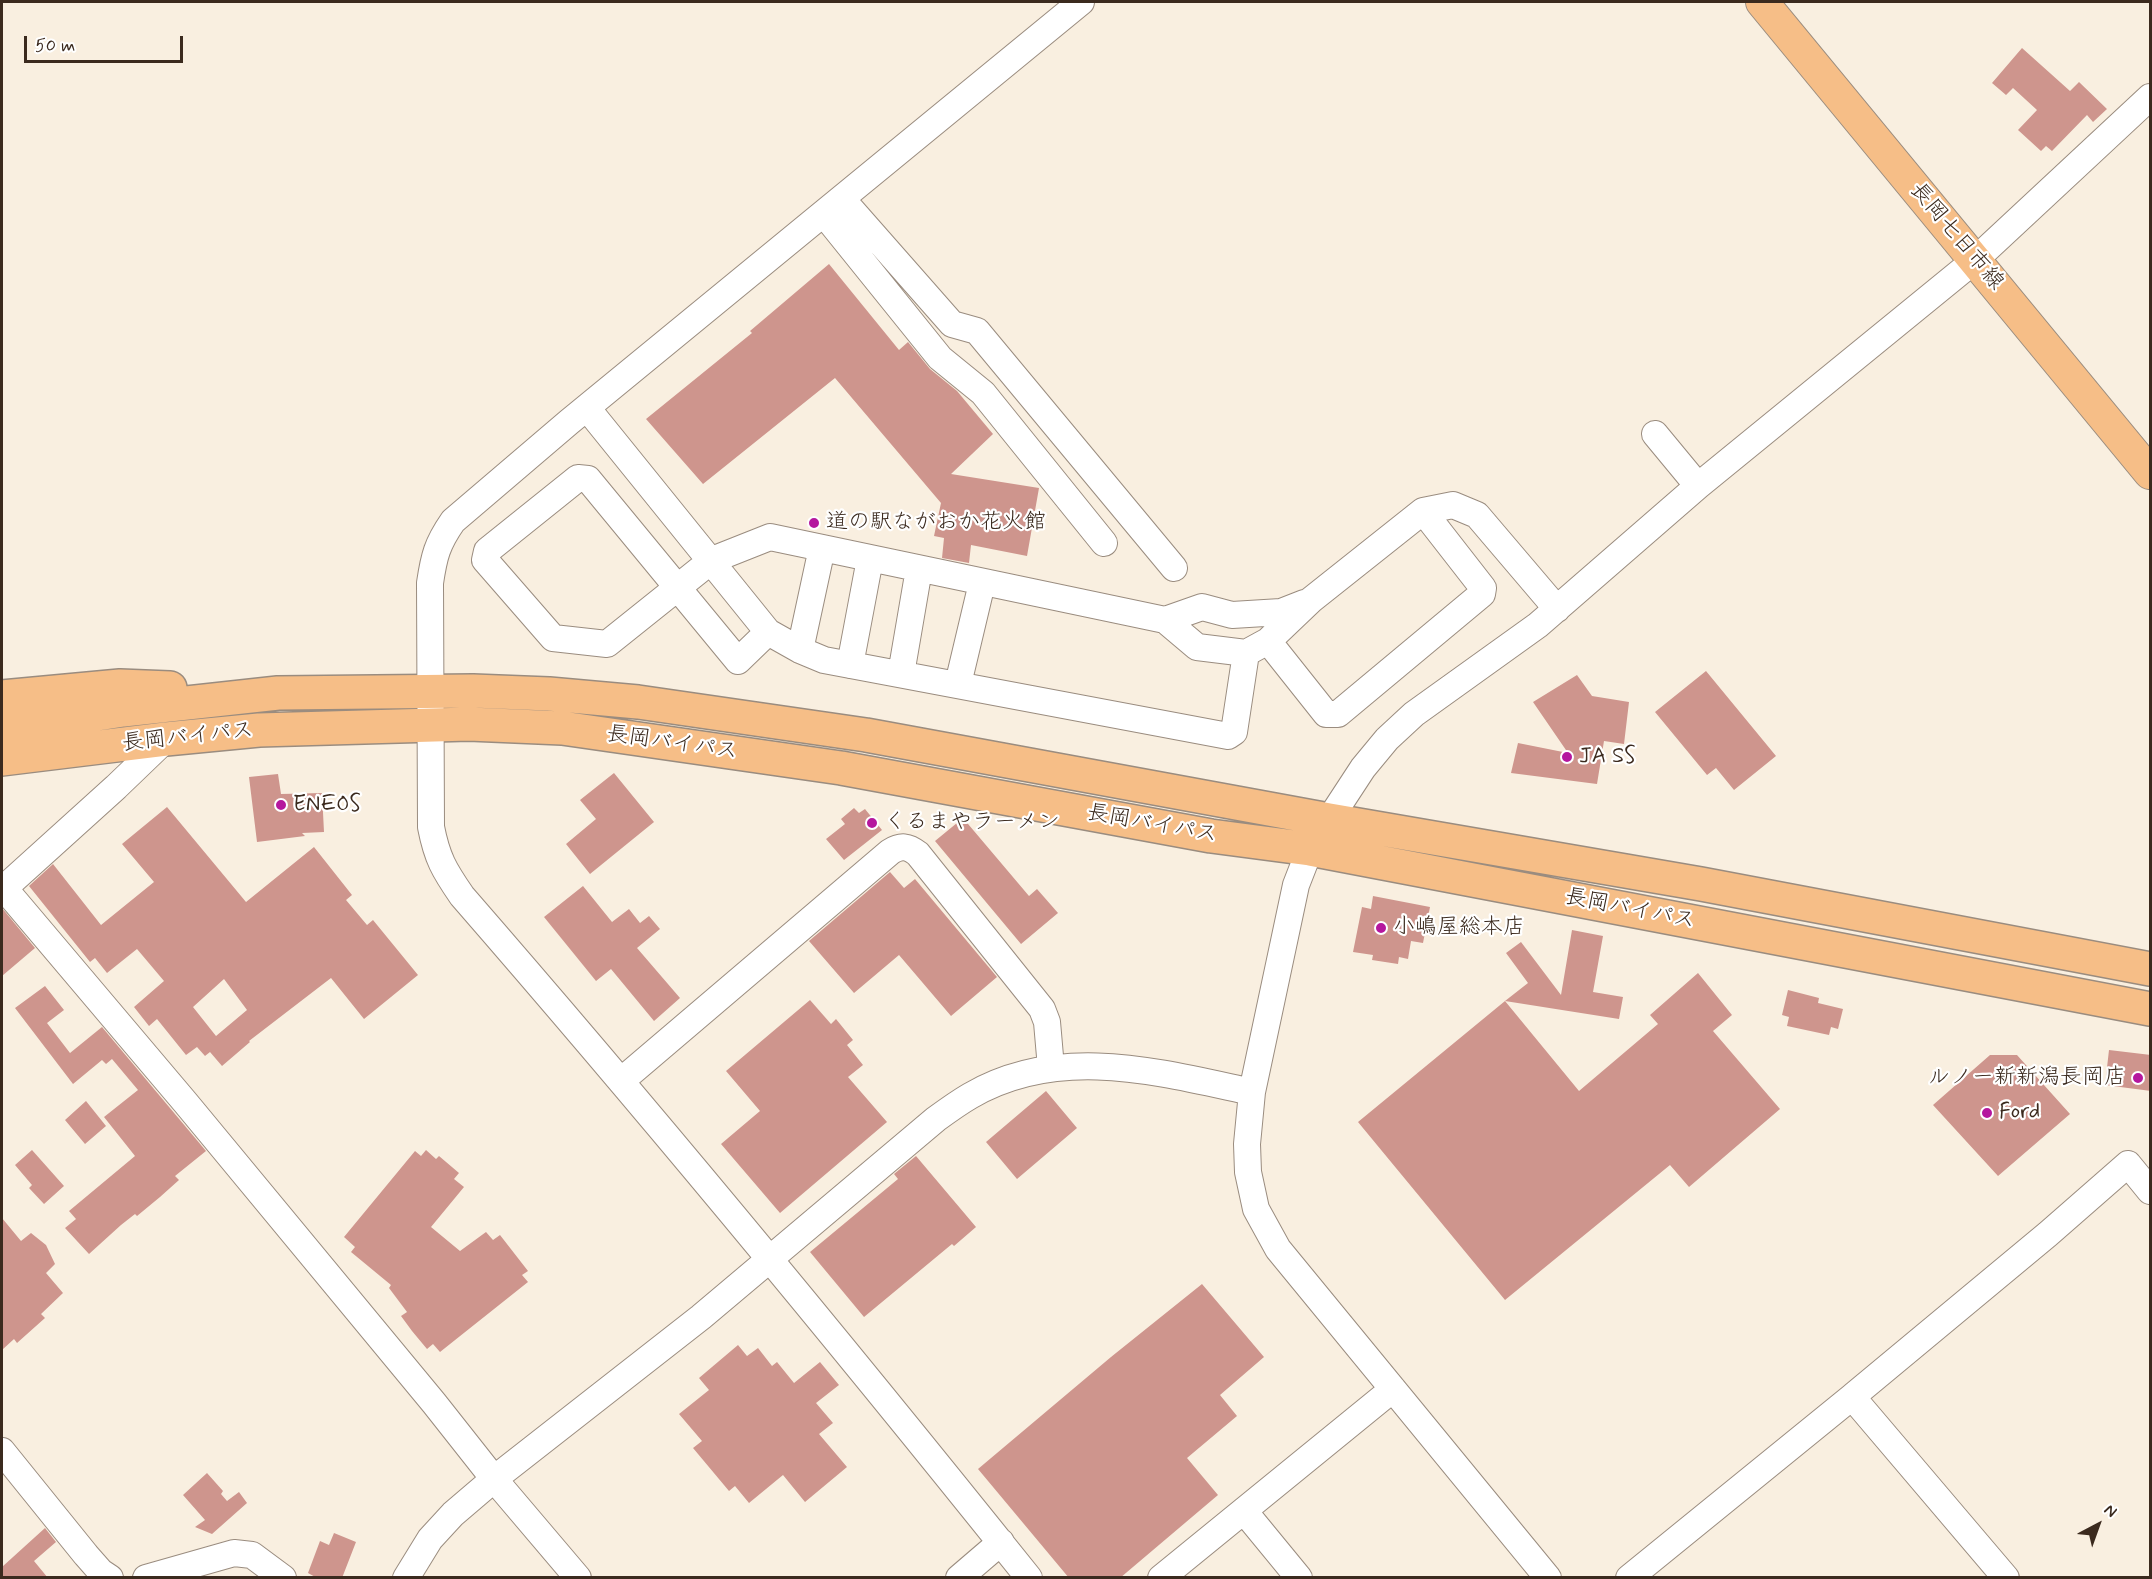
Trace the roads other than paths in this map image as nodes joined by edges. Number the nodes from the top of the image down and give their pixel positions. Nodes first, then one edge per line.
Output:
1 (1081, 2) edge
2 (1762, 2) edge
3 (2151, 98) edge
4 (833, 207) junction
5 (1976, 260) junction
6 (587, 408) junction
7 (1655, 434) dead end
8 (2151, 472) edge
9 (1698, 486) junction
10 (1423, 511) junction
11 (1104, 543) dead end
12 (822, 548) junction
13 (870, 559) junction
14 (712, 560) junction
15 (1174, 568) dead end
16 (919, 569) junction
17 (982, 583) junction
18 (678, 587) junction
19 (1311, 600) junction
20 (1557, 609) junction
21 (1165, 620) junction
22 (768, 632) junction
23 (1257, 647) junction
24 (800, 650) junction
25 (850, 665) junction
26 (901, 674) junction
27 (958, 684) junction
28 (430, 692) junction
29 (278, 693) junction
30 (2, 697) edge
31 (430, 724) junction
32 (2, 729) edge
33 (165, 738) junction
34 (2, 759) edge
35 (2, 783) edge
36 (1329, 820) junction
37 (1310, 849) junction
38 (3, 889) edge
39 (2151, 969) edge
40 (2151, 1009) edge
41 (1051, 1068) junction
42 (621, 1081) junction
43 (1252, 1092) junction
44 (2151, 1191) edge
45 (769, 1258) junction
46 (1393, 1389) junction
47 (1853, 1396) junction
48 (2, 1451) edge
49 (494, 1479) junction
50 (1244, 1510) junction
51 (1000, 1542) junction
52 (110, 1578) edge
53 (146, 1578) edge
54 (284, 1578) edge
55 (405, 1578) edge
56 (578, 1578) edge
57 (959, 1578) edge
58 (1029, 1578) edge
59 (1161, 1578) edge
60 (1299, 1578) edge
61 (1548, 1578) edge
62 (1629, 1578) edge
63 (2006, 1578) edge

1 - 4 street
2 - 5 main road, 長岡七日市線
3 - 5 street
4 - 6 street
4 - 11 street
4 - 15 street
5 - 8 main road, 長岡七日市線
5 - 9 street
6 - 14 street
6 - 28 street
7 - 9 street
9 - 20 street
10 - 19 street
10 - 20 street
10 - 23 street
12 - 13 street
12 - 14 street
12 - 24 street
13 - 16 street
13 - 25 street
14 - 18 street
14 - 22 street
16 - 17 street
16 - 26 street
17 - 21 street
17 - 27 street
18 - 18 street
18 - 22 street
19 - 21 street
19 - 23 street
20 - 36 street
21 - 23 street
22 - 24 street
23 - 27 street
24 - 25 street
25 - 26 street
26 - 27 street
28 - 29 highway, 長岡バイパス
28 - 31 street
28 - 36 highway, 長岡バイパス
29 - 30 highway
29 - 32 highway, 長岡バイパス
31 - 33 highway, 長岡バイパス
31 - 37 highway, 長岡バイパス
31 - 42 street
33 - 34 highway, 長岡バイパス
33 - 35 highway
33 - 38 street
36 - 37 street
36 - 39 highway, 長岡バイパス
37 - 40 highway, 長岡バイパス
37 - 43 street
38 - 49 street
41 - 42 street
41 - 43 street
41 - 45 street
42 - 45 street
43 - 46 street
44 - 47 street
45 - 49 street
45 - 51 street
46 - 50 street
46 - 61 street
47 - 62 street
47 - 63 street
48 - 52 street
49 - 55 street
49 - 56 street
50 - 59 street
50 - 60 street
51 - 57 street
51 - 58 street
53 - 54 street

